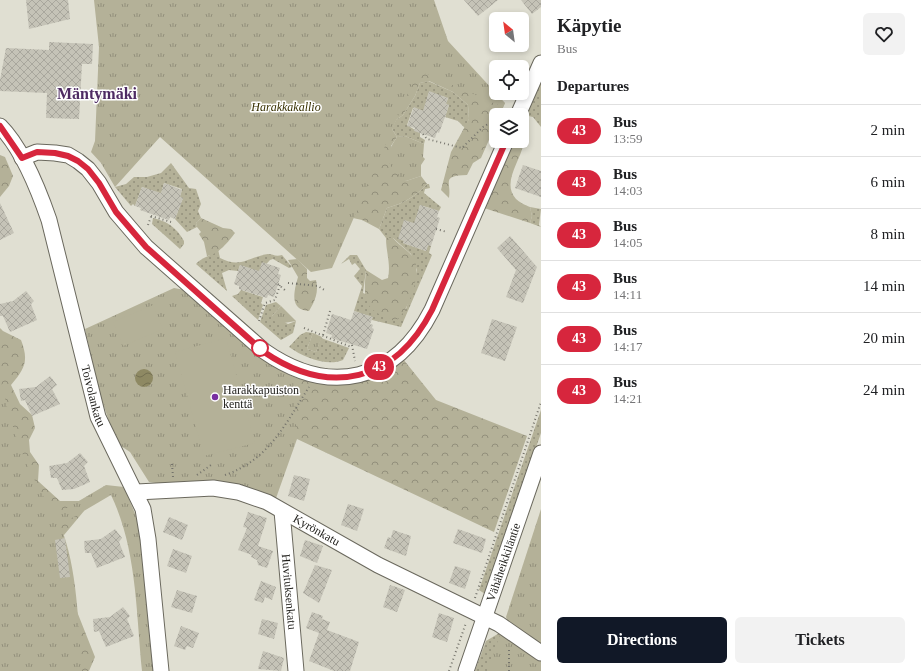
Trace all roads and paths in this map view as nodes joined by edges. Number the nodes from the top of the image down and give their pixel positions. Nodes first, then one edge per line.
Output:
1 (541, 63) edge
2 (521, 108) edge
3 (489, 123) edge
4 (0, 126) edge
5 (423, 134) dead end
6 (503, 148) edge
7 (22, 158) junction
8 (171, 222) dead end
9 (148, 225) dead end
10 (436, 229) dead end
11 (447, 232) dead end
12 (288, 283) dead end
13 (286, 290) dead end
14 (326, 291) dead end
15 (330, 311) dead end
16 (259, 321) dead end
17 (304, 328) dead end
18 (324, 335) junction
19 (356, 363) dead end
20 (316, 375) junction
21 (541, 402) edge
22 (541, 453) edge
23 (172, 464) dead end
24 (219, 477) dead end
25 (174, 478) dead end
26 (137, 492) junction
27 (282, 512) junction
28 (470, 611) junction
29 (485, 617) junction
30 (506, 629) junction
31 (541, 653) edge
32 (161, 671) edge
33 (296, 671) edge
34 (448, 671) edge
35 (466, 671) edge
36 (509, 671) edge

1 - 2 street
3 - 5 path
4 - 7 street, Toivolankatu
6 - 20 street
7 - 20 street
7 - 26 street, Toivolankatu
8 - 9 path
10 - 11 path
12 - 14 path
13 - 16 path
15 - 18 path
17 - 18 path
18 - 19 path
20 - 24 path
21 - 28 path
22 - 29 street, Vähäheikkiläntie
23 - 25 path
26 - 27 street, Kyrönkatu
26 - 32 street, Toivolankatu
27 - 28 street, Kyrönkatu
27 - 33 street, Huvituksenkatu
28 - 29 street, Kyrönkatu
28 - 34 path
29 - 30 street, Kyrönkatu
29 - 35 street, Vähäheikkiläntie
30 - 31 street, Kyrönkatu
30 - 36 path

